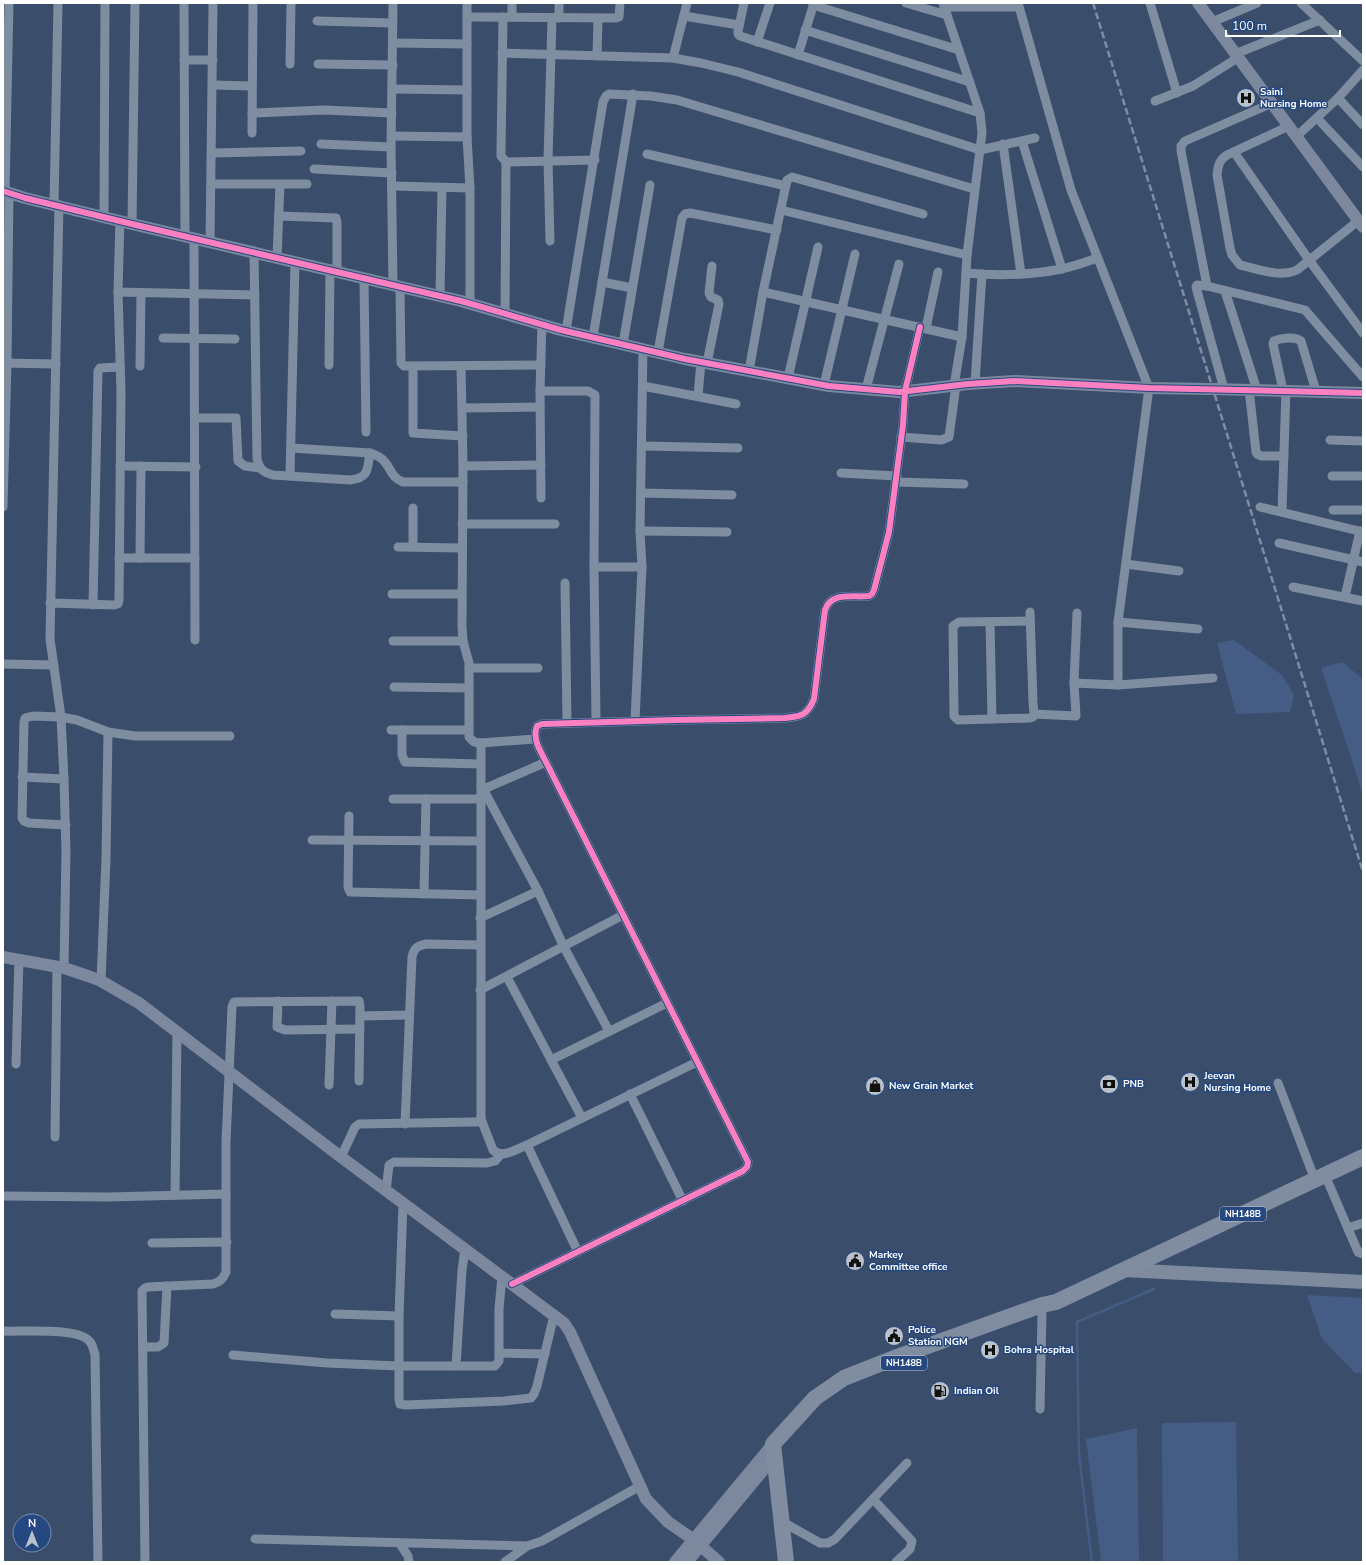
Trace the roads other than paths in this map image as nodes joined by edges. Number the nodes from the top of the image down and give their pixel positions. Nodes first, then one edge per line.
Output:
1 (9, 3) edge
2 (58, 3) edge
3 (105, 3) edge
4 (135, 3) edge
5 (184, 3) edge
6 (213, 3) edge
7 (253, 3) edge
8 (291, 3) edge
9 (393, 3) edge
10 (467, 3) edge
11 (512, 3) edge
12 (559, 3) edge
13 (620, 3) edge
14 (687, 3) edge
15 (744, 3) edge
16 (770, 3) edge
17 (906, 3) edge
18 (1150, 3) edge
19 (1198, 3) edge
20 (1257, 3) edge
21 (1302, 3) edge
22 (814, 4) edge
23 (1019, 5) edge
24 (944, 8) edge
25 (684, 16) junction
26 (467, 17) junction
27 (508, 17) junction
28 (555, 18) junction
29 (598, 18) junction
30 (1320, 20) junction
31 (317, 21) dead end
32 (1212, 22) junction
33 (392, 23) junction
34 (6, 25) edge
35 (739, 25) junction
36 (805, 30) junction
37 (758, 42) junction
38 (393, 43) junction
39 (467, 44) junction
40 (959, 50) junction
41 (502, 53) junction
42 (550, 54) junction
43 (798, 55) junction
44 (1237, 55) junction
45 (597, 56) junction
46 (673, 58) junction
47 (1362, 59) edge
48 (184, 60) junction
49 (213, 60) junction
50 (290, 64) dead end
51 (318, 64) dead end
52 (393, 65) junction
53 (1363, 70) edge
54 (970, 82) junction
55 (213, 86) junction
56 (252, 86) junction
57 (392, 88) junction
58 (467, 90) junction
59 (1177, 93) junction
60 (633, 94) junction
61 (1338, 98) junction
62 (1154, 101) dead end
63 (1272, 103) junction
64 (252, 113) junction
65 (392, 113) junction
66 (980, 113) junction
67 (1317, 118) junction
68 (1363, 124) edge
69 (1289, 126) junction
70 (252, 133) dead end
71 (392, 136) junction
72 (1297, 136) junction
73 (467, 138) junction
74 (1034, 138) dead end
75 (1022, 141) junction
76 (321, 144) dead end
77 (1003, 144) junction
78 (391, 148) junction
79 (980, 150) junction
80 (301, 151) dead end
81 (1234, 152) junction
82 (212, 153) junction
83 (647, 154) dead end
84 (548, 160) junction
85 (595, 160) junction
86 (506, 162) junction
87 (1363, 167) edge
88 (314, 169) dead end
89 (392, 174) junction
90 (211, 184) junction
91 (280, 184) junction
92 (307, 184) dead end
93 (650, 185) dead end
94 (392, 186) junction
95 (786, 186) junction
96 (442, 188) junction
97 (470, 188) junction
98 (974, 189) junction
99 (6, 191) edge
100 (56, 205) junction
101 (781, 210) junction
102 (923, 214) dead end
103 (104, 216) junction
104 (279, 216) junction
105 (126, 222) junction
106 (1361, 224) edge
107 (777, 230) junction
108 (190, 237) junction
109 (550, 241) dead end
110 (210, 242) junction
111 (818, 247) dead end
112 (254, 252) junction
113 (855, 254) dead end
114 (967, 255) junction
115 (277, 258) junction
116 (1097, 258) junction
117 (1309, 260) junction
118 (295, 262) junction
119 (899, 264) dead end
120 (712, 266) dead end
121 (1062, 269) junction
122 (333, 270) junction
123 (938, 272) dead end
124 (966, 272) junction
125 (982, 274) junction
126 (1021, 274) junction
127 (364, 278) junction
128 (602, 282) junction
129 (397, 286) junction
130 (1207, 286) junction
131 (632, 288) junction
132 (1225, 291) junction
133 (118, 292) junction
134 (763, 292) junction
135 (142, 293) junction
136 (195, 294) junction
137 (255, 295) junction
138 (440, 296) junction
139 (805, 301) junction
140 (470, 303) junction
141 (842, 309) junction
142 (506, 314) junction
143 (884, 319) junction
144 (542, 324) junction
145 (923, 328) junction
146 (566, 331) junction
147 (1363, 333) edge
148 (593, 337) junction
149 (962, 337) junction
150 (163, 338) dead end
151 (195, 339) junction
152 (235, 339) dead end
153 (623, 344) junction
154 (643, 348) junction
155 (658, 352) junction
156 (704, 362) junction
157 (5, 363) edge
158 (56, 364) junction
159 (328, 365) dead end
160 (541, 365) junction
161 (140, 366) dead end
162 (412, 366) junction
163 (461, 366) junction
164 (120, 367) junction
165 (749, 371) junction
166 (1363, 377) edge
167 (788, 378) junction
168 (975, 384) junction
169 (824, 385) junction
170 (955, 385) junction
171 (643, 386) junction
172 (1155, 388) junction
173 (866, 389) junction
174 (1224, 389) junction
175 (1253, 389) junction
176 (1284, 390) junction
177 (540, 391) junction
178 (905, 391) junction
179 (1316, 391) junction
180 (1363, 393) edge
181 (698, 396) junction
182 (736, 404) dead end
183 (540, 407) junction
184 (463, 408) junction
185 (196, 418) junction
186 (366, 432) dead end
187 (463, 436) junction
188 (901, 437) junction
189 (1330, 440) dead end
190 (1363, 441) edge
191 (643, 446) junction
192 (291, 448) junction
193 (738, 448) dead end
194 (370, 453) junction
195 (1284, 456) junction
196 (541, 465) junction
197 (120, 466) junction
198 (141, 466) junction
199 (463, 466) junction
200 (196, 467) junction
201 (259, 468) junction
202 (841, 473) dead end
203 (290, 476) junction
204 (1332, 476) dead end
205 (1363, 476) edge
206 (896, 479) junction
207 (463, 482) junction
208 (964, 484) dead end
209 (641, 493) junction
210 (732, 495) dead end
211 (541, 498) dead end
212 (3, 507) edge
213 (1260, 507) dead end
214 (413, 508) dead end
215 (1333, 510) dead end
216 (1363, 510) edge
217 (1282, 512) junction
218 (462, 524) junction
219 (555, 524) dead end
220 (640, 531) junction
221 (1361, 531) edge
222 (727, 532) dead end
223 (1279, 543) dead end
224 (398, 547) dead end
225 (413, 548) junction
226 (462, 548) junction
227 (119, 558) junction
228 (140, 558) junction
229 (195, 558) junction
230 (1353, 560) junction
231 (1363, 562) edge
232 (1126, 564) junction
233 (594, 567) junction
234 (642, 567) junction
235 (1179, 571) dead end
236 (566, 583) dead end
237 (1293, 586) dead end
238 (392, 594) dead end
239 (462, 594) junction
240 (1345, 597) junction
241 (1363, 600) edge
242 (50, 603) junction
243 (94, 605) junction
244 (1077, 612) dead end
245 (990, 622) junction
246 (1118, 622) junction
247 (1198, 629) dead end
248 (195, 640) dead end
249 (393, 641) dead end
250 (463, 641) junction
251 (3, 664) edge
252 (54, 664) junction
253 (469, 668) junction
254 (538, 668) dead end
255 (1213, 678) dead end
256 (1074, 683) junction
257 (1118, 685) junction
258 (394, 687) dead end
259 (469, 688) junction
260 (1034, 714) junction
261 (60, 717) junction
262 (992, 719) junction
263 (635, 721) junction
264 (596, 722) junction
265 (567, 723) junction
266 (391, 730) dead end
267 (402, 730) junction
268 (468, 730) junction
269 (108, 732) junction
270 (230, 736) dead end
271 (535, 739) junction
272 (481, 743) junction
273 (546, 762) junction
274 (481, 764) junction
275 (22, 777) junction
276 (64, 778) junction
277 (483, 787) junction
278 (393, 799) dead end
279 (426, 799) junction
280 (481, 799) junction
281 (349, 816) dead end
282 (66, 825) junction
283 (312, 840) dead end
284 (349, 841) junction
285 (480, 841) junction
286 (425, 842) junction
287 (538, 891) junction
288 (424, 894) junction
289 (480, 895) junction
290 (623, 915) junction
291 (480, 918) junction
292 (480, 945) junction
293 (564, 947) junction
294 (3, 957) edge
295 (19, 960) junction
296 (60, 967) junction
297 (507, 977) junction
298 (101, 981) junction
299 (480, 990) junction
300 (278, 1001) junction
301 (332, 1001) junction
302 (667, 1003) junction
303 (409, 1015) junction
304 (360, 1016) junction
305 (360, 1029) junction
306 (331, 1030) junction
307 (609, 1031) junction
308 (177, 1032) junction
309 (551, 1060) junction
310 (697, 1062) junction
311 (16, 1064) dead end
312 (229, 1071) junction
313 (359, 1081) dead end
314 (1278, 1083) dead end
315 (329, 1085) dead end
316 (630, 1094) junction
317 (582, 1118) junction
318 (481, 1119) junction
319 (405, 1124) junction
320 (55, 1136) dead end
321 (528, 1145) junction
322 (500, 1154) junction
323 (341, 1157) junction
324 (1363, 1157) edge
325 (1320, 1178) junction
326 (386, 1190) junction
327 (226, 1194) junction
328 (175, 1195) junction
329 (3, 1196) edge
330 (683, 1201) junction
331 (403, 1203) junction
332 (1363, 1223) edge
333 (1348, 1228) junction
334 (227, 1242) junction
335 (152, 1243) dead end
336 (465, 1249) junction
337 (578, 1252) junction
338 (1363, 1254) edge
339 (1123, 1270) junction
340 (502, 1276) junction
341 (1363, 1282) edge
342 (512, 1284) junction
343 (167, 1286) junction
344 (1056, 1302) junction
345 (1042, 1313) junction
346 (335, 1314) dead end
347 (554, 1315) junction
348 (399, 1316) junction
349 (3, 1331) edge
350 (143, 1347) junction
351 (499, 1353) junction
352 (545, 1354) junction
353 (232, 1355) dead end
354 (399, 1366) junction
355 (456, 1366) junction
356 (818, 1401) junction
357 (1040, 1409) dead end
358 (774, 1450) junction
359 (907, 1463) dead end
360 (640, 1486) junction
361 (873, 1499) junction
362 (781, 1521) junction
363 (255, 1539) dead end
364 (697, 1543) junction
365 (400, 1544) junction
366 (527, 1546) junction
367 (98, 1562) edge
368 (145, 1562) edge
369 (409, 1562) edge
370 (505, 1562) edge
371 (675, 1562) edge
372 (687, 1562) edge
373 (719, 1562) edge
374 (786, 1562) edge
375 (896, 1562) edge

1 - 34 street
2 - 100 street
3 - 103 street
4 - 105 street
5 - 48 street
6 - 49 street
7 - 56 street
8 - 50 street
9 - 33 street
10 - 26 street
11 - 27 street
12 - 28 street
13 - 29 street
14 - 25 street
15 - 35 street
16 - 37 street
17 - 24 street
18 - 59 street
19 - 32 street
20 - 32 street
21 - 30 street
22 - 36 street
22 - 40 street
23 - 24 street
23 - 116 street
24 - 40 street
25 - 35 street
25 - 46 street
26 - 27 street
26 - 39 street
27 - 28 street
27 - 41 street
28 - 29 street
28 - 42 street
29 - 45 street
30 - 44 street
30 - 47 street
31 - 33 street
32 - 44 street
33 - 38 street
34 - 99 street
35 - 37 street
36 - 43 street
36 - 54 street
37 - 43 street
38 - 39 street
38 - 52 street
39 - 58 street
40 - 54 street
41 - 42 street
41 - 86 street
42 - 45 street
42 - 84 street
43 - 66 street
44 - 59 street
44 - 63 street
45 - 46 street
46 - 79 street
48 - 49 street
48 - 108 street
49 - 55 street
51 - 52 street
52 - 57 street
53 - 61 street
54 - 66 street
55 - 56 street
55 - 82 street
56 - 64 street
57 - 58 street
57 - 65 street
58 - 73 street
59 - 62 street
60 - 85 street
60 - 98 street
60 - 128 street
61 - 67 street
61 - 68 street
63 - 69 street
63 - 130 street
64 - 65 street
64 - 70 street
65 - 71 street
66 - 79 street
67 - 72 street
67 - 87 street
69 - 72 street
69 - 81 street
71 - 73 street
71 - 78 street
72 - 106 street
73 - 97 street
74 - 75 street
75 - 77 street
75 - 121 street
76 - 78 street
77 - 79 street
77 - 126 street
78 - 89 street
79 - 98 street
80 - 82 street
81 - 117 street
81 - 117 street
82 - 90 street
83 - 95 street
84 - 85 street
84 - 86 street
84 - 109 street
85 - 146 street
86 - 142 street
88 - 89 street
89 - 94 street
90 - 91 street
90 - 110 street
91 - 92 street
91 - 104 street
93 - 131 street
94 - 96 street
94 - 129 street
95 - 101 street
95 - 102 street
96 - 97 street
96 - 138 street
97 - 140 street
98 - 114 street
99 - 100 street
99 - 157 street
100 - 103 street
100 - 158 street
101 - 107 street
101 - 114 street
103 - 105 street
104 - 115 street
104 - 122 street
105 - 108 street
105 - 133 street
106 - 117 street
107 - 134 street
107 - 155 street
108 - 110 street
108 - 136 street
110 - 112 street
111 - 139 street
112 - 115 street
112 - 137 street
113 - 141 street
114 - 124 street
115 - 118 street
116 - 121 street
116 - 172 street
117 - 147 street
118 - 122 street
118 - 192 street
119 - 143 street
120 - 156 street
121 - 126 street
122 - 127 street
122 - 159 street
123 - 145 street
124 - 125 street
124 - 149 street
125 - 126 street
125 - 168 street
127 - 129 street
127 - 186 street
128 - 131 street
128 - 148 street
129 - 138 street
129 - 162 street
130 - 132 street
130 - 174 street
131 - 153 street
132 - 166 street
132 - 175 street
133 - 135 street
133 - 164 street
134 - 139 street
134 - 165 street
135 - 136 street
135 - 161 street
136 - 137 street
136 - 151 street
137 - 201 street
138 - 140 street
139 - 141 street
139 - 167 street
140 - 142 street
141 - 143 street
141 - 169 street
142 - 144 street
143 - 145 street
143 - 173 street
144 - 146 street
144 - 160 street
145 - 149 street
145 - 178 street
146 - 148 street
148 - 153 street
149 - 170 street
150 - 151 street
151 - 152 street
151 - 185 street
153 - 154 street
154 - 155 street
154 - 171 street
155 - 156 street
156 - 165 street
156 - 181 street
157 - 158 street
157 - 212 street
158 - 242 street
160 - 163 street
160 - 177 street
162 - 163 street
162 - 187 street
163 - 184 street
164 - 197 street
164 - 243 street
165 - 167 street
167 - 169 street
168 - 170 street
168 - 172 street
169 - 173 street
170 - 178 street
170 - 188 street
171 - 181 street
171 - 191 street
172 - 174 street, bridge
172 - 232 street
173 - 178 street
174 - 175 street
175 - 176 street
175 - 195 street
176 - 179 street
176 - 179 street
176 - 195 street
177 - 183 street
177 - 233 street
178 - 188 street
179 - 180 street
181 - 182 street
183 - 184 street
183 - 196 street
184 - 187 street
185 - 200 street
185 - 201 street
187 - 199 street
188 - 206 street
189 - 190 street
191 - 193 street
191 - 209 street
192 - 194 street
192 - 203 street
194 - 203 street
194 - 207 street
195 - 217 street
196 - 199 street
196 - 211 street
197 - 198 street
197 - 227 street
198 - 200 street
198 - 228 street
199 - 207 street
200 - 229 street
201 - 203 street
202 - 206 street
204 - 205 street
206 - 208 street
206 - 263 street
207 - 218 street
209 - 210 street
209 - 220 street
213 - 217 street
214 - 225 street
215 - 216 street
217 - 221 street
218 - 219 street
218 - 226 street
220 - 222 street
220 - 234 street
221 - 230 street
223 - 230 street
224 - 225 street
225 - 226 street
226 - 239 street
227 - 228 street
227 - 243 street
228 - 229 street
229 - 248 street
230 - 231 street
230 - 240 street
232 - 235 street
232 - 246 street
233 - 234 street
233 - 264 street
234 - 263 street
236 - 265 street
237 - 240 street
238 - 239 street
239 - 250 street
240 - 241 street
242 - 243 street
242 - 252 street
244 - 256 street
245 - 260 street
245 - 262 street
245 - 262 street
246 - 247 street
246 - 257 street
249 - 250 street
250 - 253 street
251 - 252 street
252 - 261 street
253 - 254 street
253 - 259 street
255 - 257 street
256 - 257 street
256 - 260 street
258 - 259 street
259 - 268 street
260 - 262 street
261 - 269 street
261 - 275 street
261 - 276 street
263 - 264 street
264 - 265 street
265 - 271 street
266 - 267 street
267 - 268 street
267 - 274 street
268 - 272 street
269 - 270 street
269 - 298 street
271 - 272 street
271 - 273 street
272 - 274 street
273 - 277 street
273 - 290 street
274 - 277 street
275 - 276 street
275 - 282 street
276 - 282 street
277 - 280 street
277 - 287 street
278 - 279 street
279 - 280 street
279 - 286 street
280 - 285 street
281 - 284 street
282 - 296 street
283 - 284 street
284 - 286 street
284 - 288 street
285 - 286 street
285 - 289 street
286 - 288 street
287 - 291 street
287 - 293 street
288 - 289 street
289 - 291 street
290 - 293 street
290 - 302 street
291 - 292 street
292 - 299 street
292 - 303 street
293 - 297 street
293 - 307 street
294 - 295 street
295 - 296 street
295 - 311 street
296 - 298 street
296 - 320 street
297 - 299 street
297 - 309 street
298 - 308 street
299 - 318 street
300 - 301 street
300 - 306 street
300 - 312 street
301 - 304 street
301 - 306 street
302 - 307 street
302 - 310 street
303 - 304 street
303 - 319 street
304 - 305 street
305 - 306 street
305 - 313 street
306 - 315 street
307 - 309 street
308 - 312 street
308 - 328 street
309 - 317 street
310 - 316 street
310 - 330 street
312 - 323 street
312 - 327 street
314 - 325 street
316 - 317 street
316 - 330 street
317 - 321 street
318 - 319 street
318 - 322 street
319 - 323 street
321 - 322 street
321 - 337 street
322 - 326 street
323 - 326 street
324 - 325 highway, NH148B
325 - 333 street
325 - 339 highway, NH148B
326 - 331 street
327 - 328 street
327 - 334 street
328 - 329 street
330 - 337 street
331 - 336 street
331 - 348 street
332 - 333 street
333 - 338 street
334 - 335 street
334 - 343 street
336 - 340 street
336 - 355 street
337 - 342 street
339 - 341 main road
339 - 344 highway, NH148B
340 - 342 street
340 - 351 street
342 - 347 street
343 - 350 street
343 - 350 street
344 - 345 highway, NH148B
344 - 356 highway, NH148B
345 - 356 highway, NH148B
345 - 357 street
346 - 348 street
347 - 352 street
347 - 360 street
348 - 354 street
349 - 367 street
350 - 368 street
351 - 352 street
351 - 355 street
352 - 354 street
353 - 354 street
354 - 355 street
356 - 358 highway, NH148B
358 - 362 highway
358 - 364 street
359 - 361 street
360 - 364 street
360 - 366 street
361 - 362 street
361 - 375 street
362 - 374 highway
363 - 365 street
364 - 371 street
364 - 372 street
364 - 373 street
365 - 366 street
365 - 369 street
366 - 370 street

